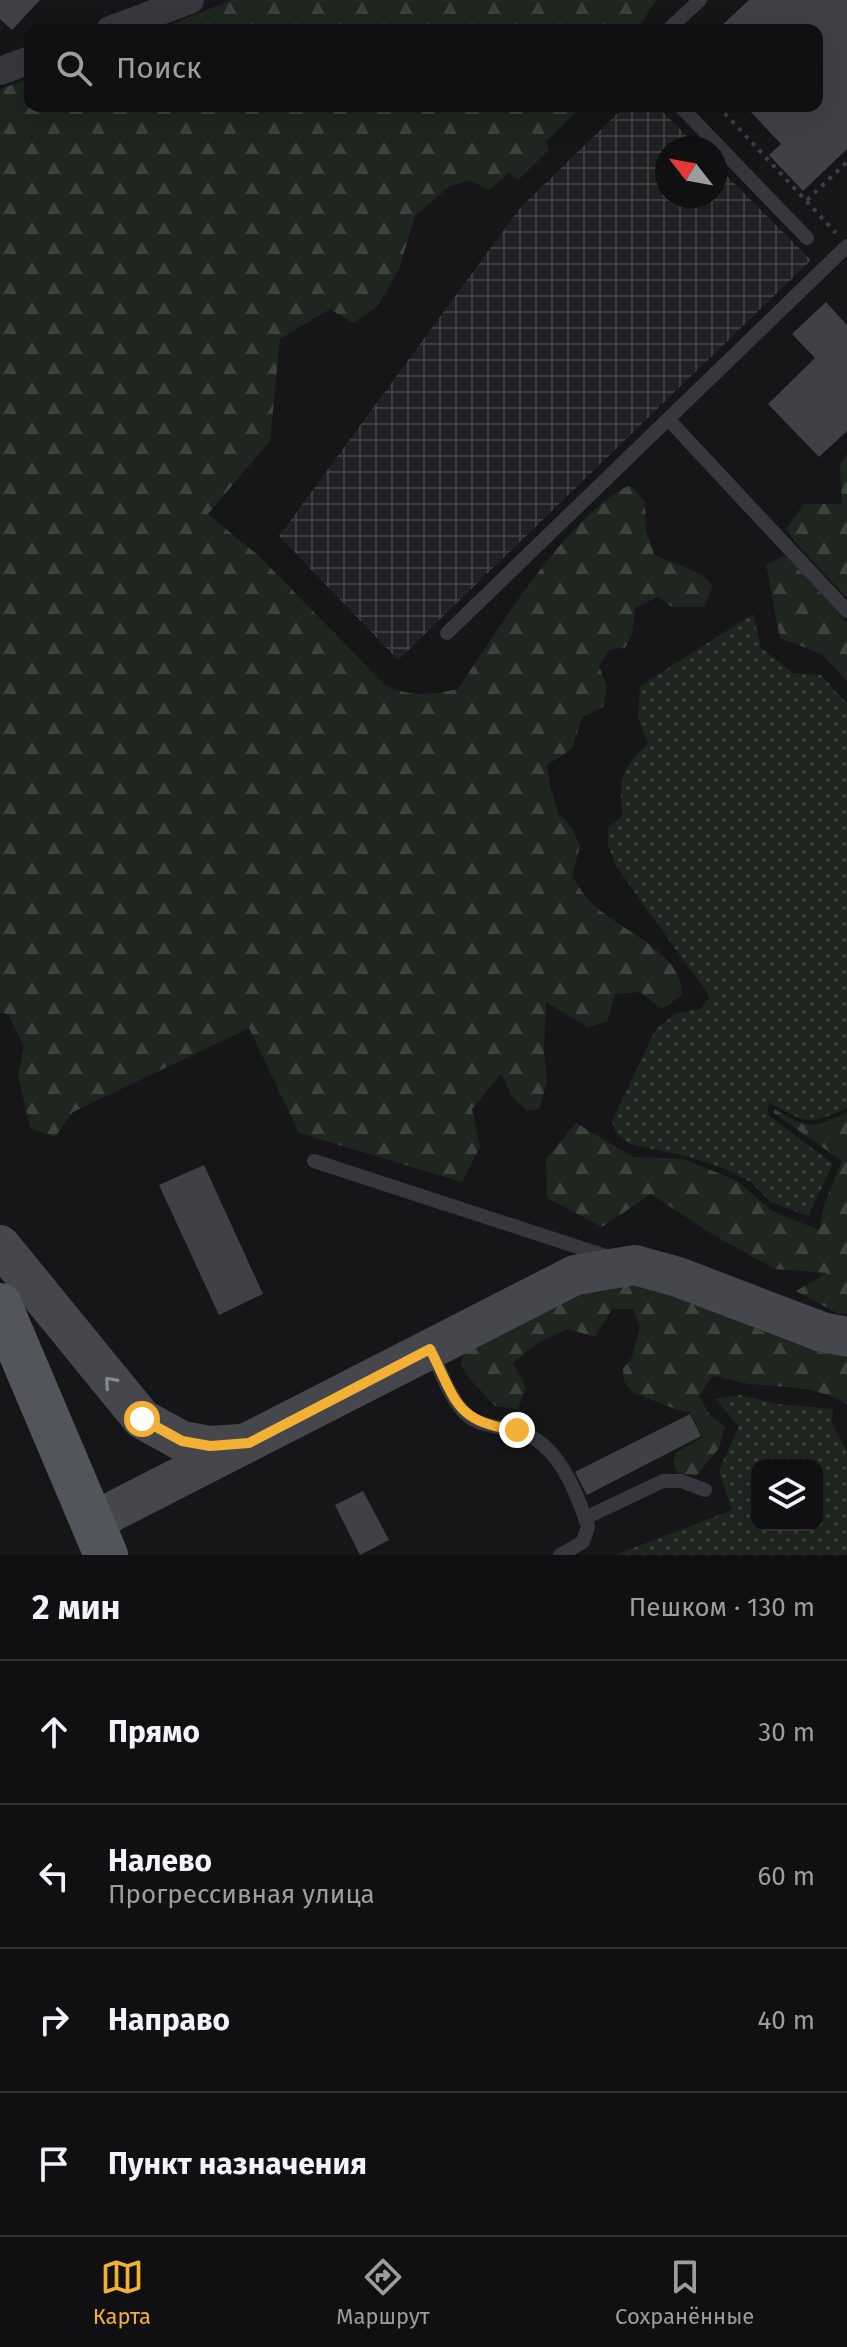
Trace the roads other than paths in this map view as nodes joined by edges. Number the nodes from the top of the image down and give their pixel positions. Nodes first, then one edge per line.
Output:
1 (700, 0) edge
2 (186, 1) edge
3 (126, 24) edge
4 (674, 24) edge
5 (24, 62) edge
6 (0, 71) edge
7 (686, 112) edge
8 (807, 238) dead end
9 (847, 246) edge
10 (668, 419) junction
11 (847, 611) edge
12 (447, 633) dead end
13 (314, 1161) dead end
14 (0, 1245) edge
15 (635, 1265) junction
16 (0, 1305) edge
17 (847, 1337) edge
18 (430, 1349) junction
19 (249, 1443) junction
20 (705, 1490) dead end
21 (585, 1518) junction
22 (99, 1538) edge
23 (560, 1555) edge

1 - 4 lane
2 - 3 street
5 - 6 street
7 - 8 lane
9 - 10 lane
10 - 11 lane
10 - 12 lane
13 - 15 lane
19 -> 14 street
15 - 17 street
15 - 18 street
16 - 22 main road
18 - 19 street
18 - 21 lane
19 - 22 street
20 - 21 lane
21 - 23 lane

